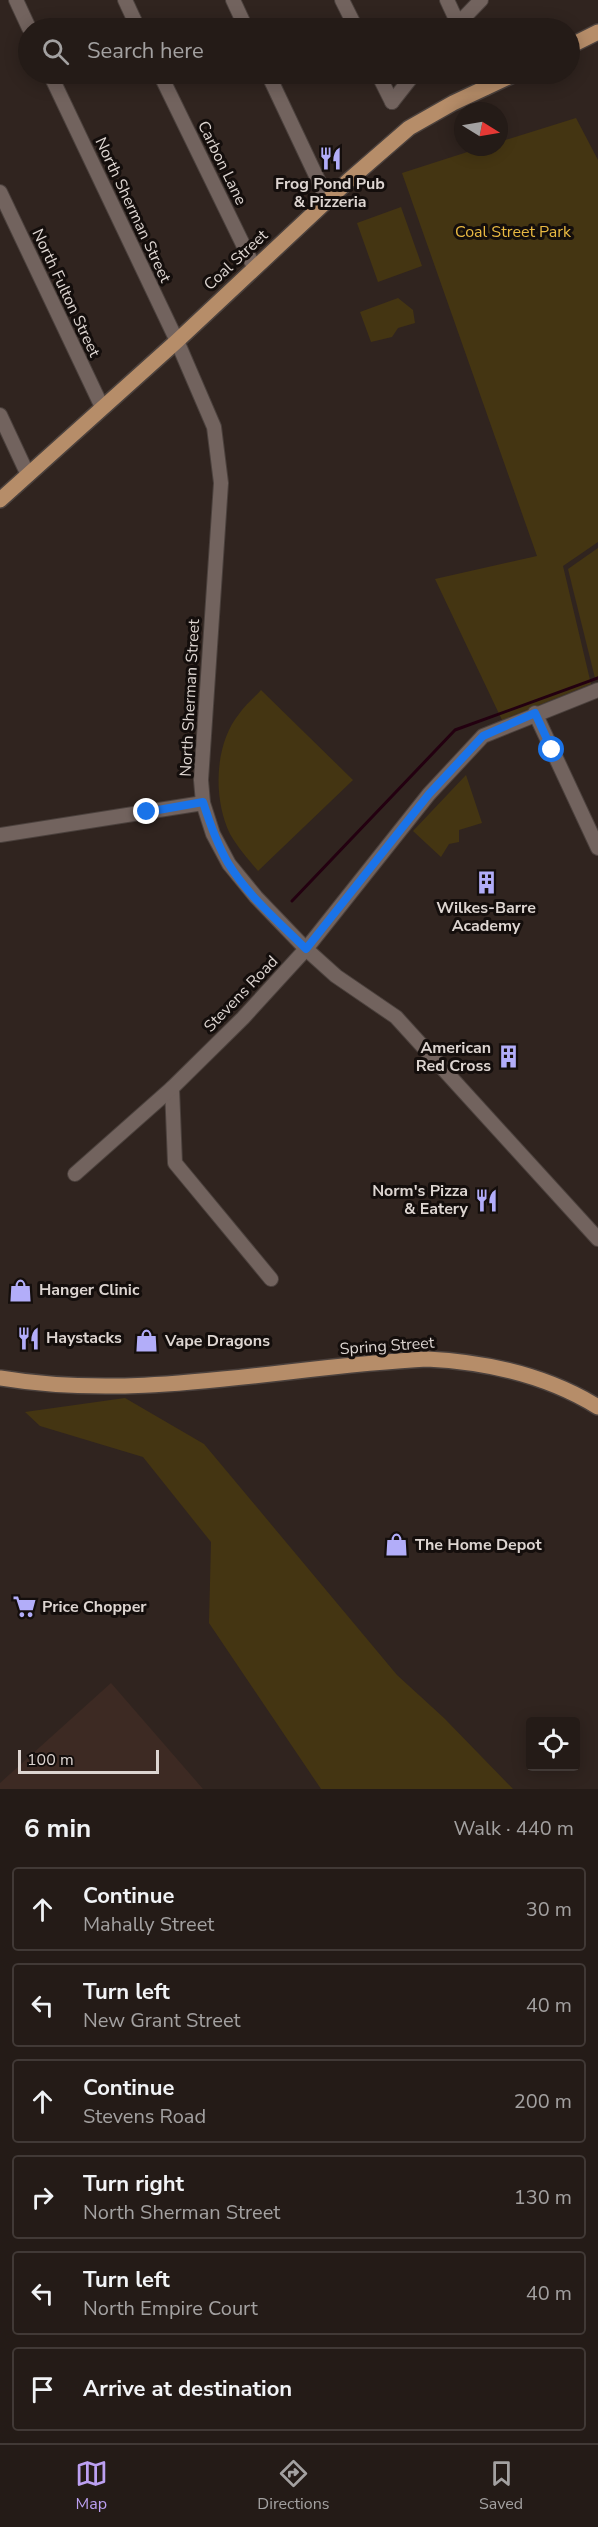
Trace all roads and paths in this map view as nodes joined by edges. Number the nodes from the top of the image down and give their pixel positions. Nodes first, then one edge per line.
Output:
1 (16, 0) edge
2 (124, 0) edge
3 (233, 0) edge
4 (342, 0) edge
5 (447, 0) edge
6 (482, 0) edge
7 (24, 18) edge
8 (133, 18) edge
9 (241, 18) edge
10 (351, 18) edge
11 (454, 18) edge
12 (465, 18) edge
13 (598, 32) edge
14 (580, 41) edge
15 (55, 84) edge
16 (165, 84) edge
17 (273, 84) edge
18 (383, 84) edge
19 (406, 84) edge
20 (477, 84) edge
21 (0, 192) edge
22 (328, 201) junction
23 (254, 267) junction
24 (177, 341) junction
25 (102, 407) junction
26 (0, 415) edge
27 (28, 475) junction
28 (0, 500) edge
29 (598, 690) edge
30 (535, 713) junction
31 (203, 802) junction
32 (0, 835) edge
33 (598, 848) edge
34 (306, 949) junction
35 (172, 1088) junction
36 (75, 1174) dead end
37 (598, 1239) edge
38 (271, 1278) dead end
39 (0, 1378) edge
40 (598, 1407) edge

1 - 7 street
2 - 8 street
3 - 9 street
4 - 10 street
5 - 11 street
6 - 12 street
13 - 14 main road
15 - 24 street, North Sherman Street
16 - 23 street, Carbon Lane
17 - 22 street
18 - 19 street
20 - 22 main road, Coal Street
21 - 25 street, North Fulton Street
22 - 23 main road, Coal Street
23 - 24 main road, Coal Street
24 - 25 main road, Coal Street
24 - 31 street, North Sherman Street
25 - 27 main road, Coal Street
26 - 27 street
27 - 28 main road, Coal Street
29 - 30 street
30 - 33 street
30 - 34 street, Stevens Road
31 - 32 street
31 - 34 street, North Sherman Street
34 - 35 street, Stevens Road
34 - 37 street, North Sherman Street
35 - 36 street, Stevens Road
35 - 38 street
39 - 40 main road, Spring Street

